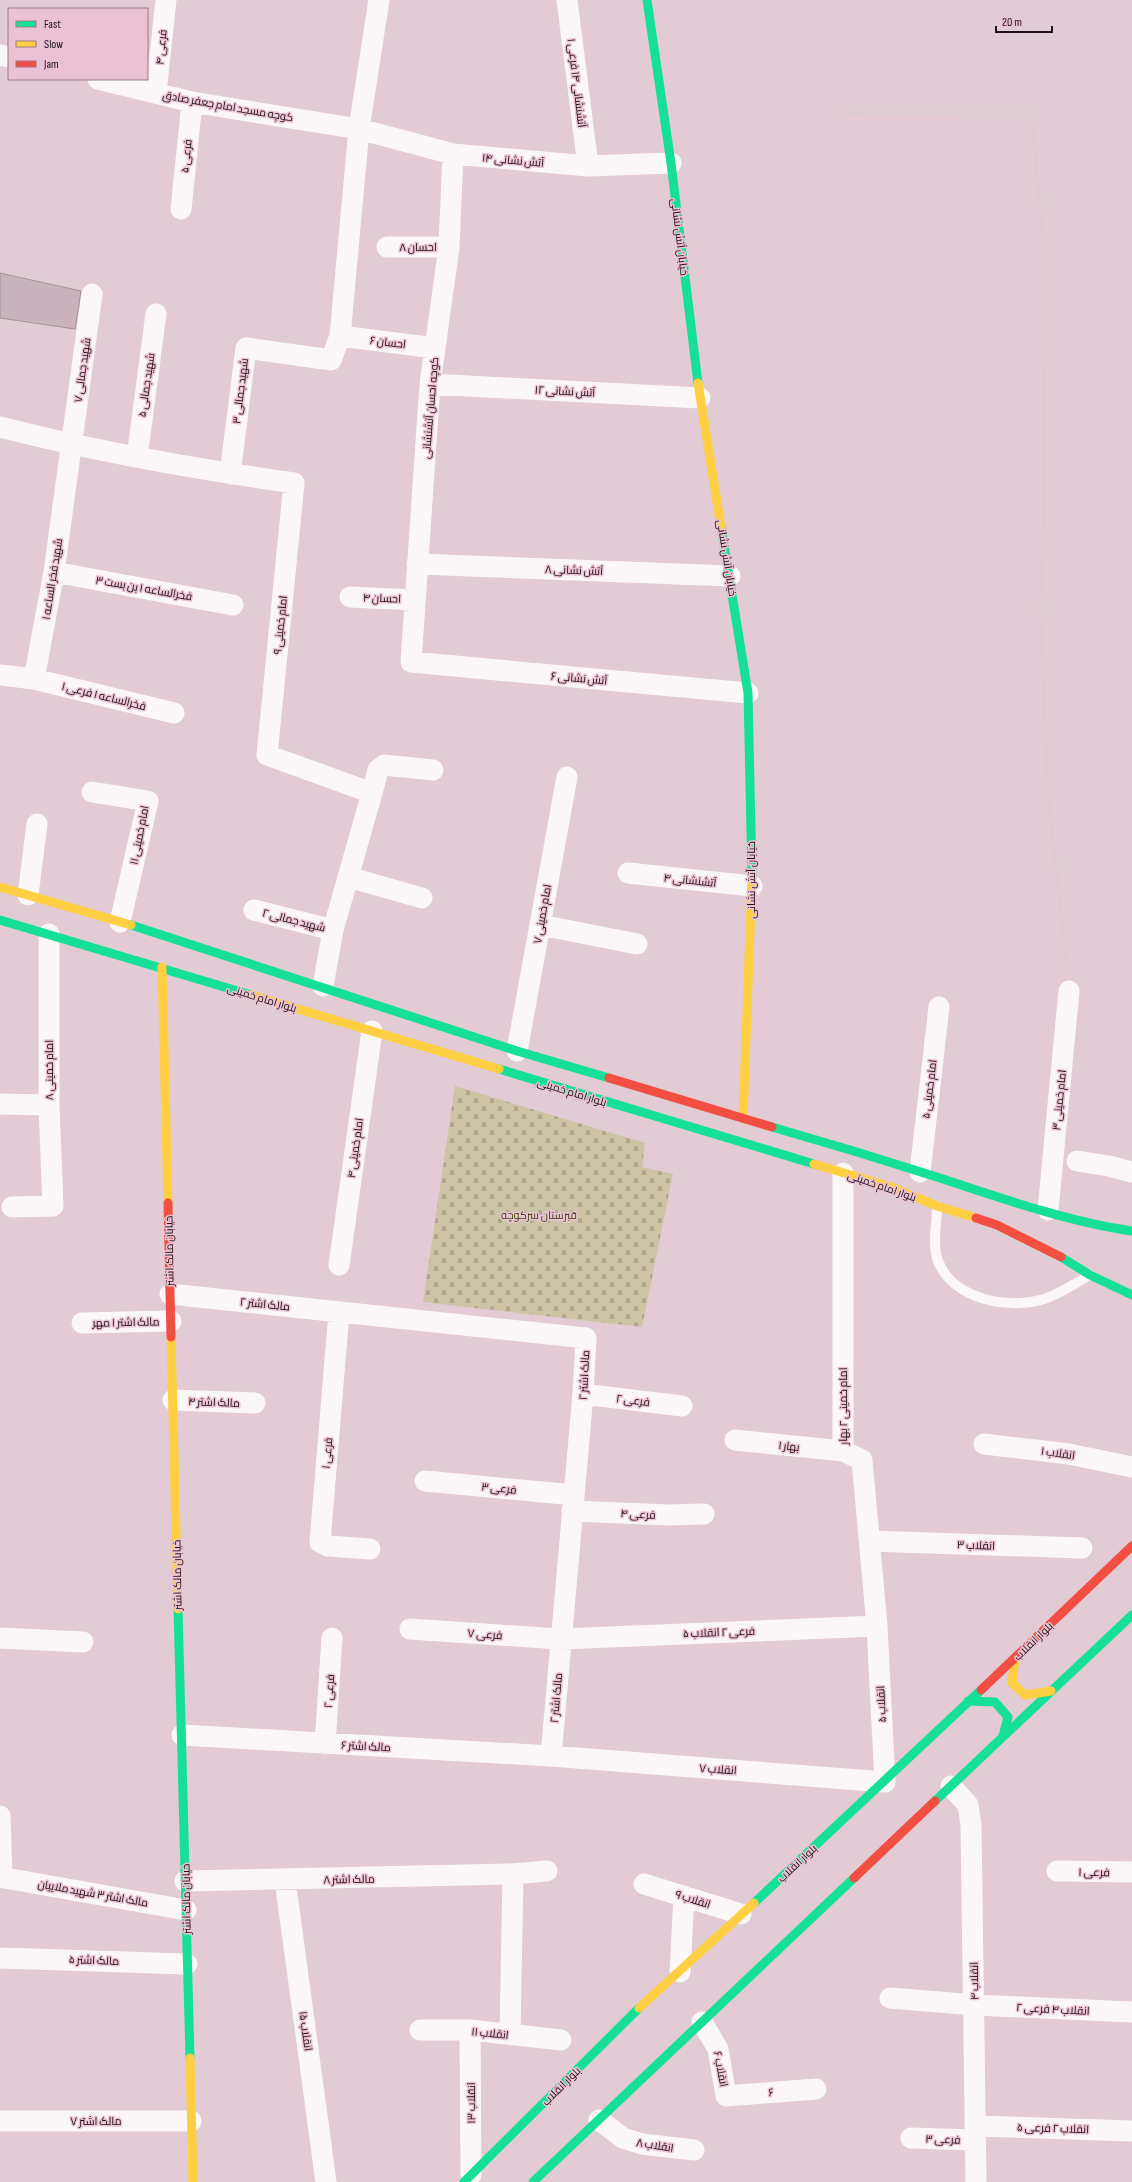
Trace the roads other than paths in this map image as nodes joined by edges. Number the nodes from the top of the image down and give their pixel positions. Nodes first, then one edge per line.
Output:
1 (166, 0) edge
2 (379, 0) edge
3 (567, 0) edge
4 (647, 0) edge
5 (102, 80) edge
6 (156, 93) junction
7 (192, 102) junction
8 (359, 129) junction
9 (453, 154) junction
10 (671, 163) junction
11 (588, 166) junction
12 (181, 209) dead end
13 (387, 247) dead end
14 (449, 247) junction
15 (92, 294) dead end
16 (156, 314) dead end
17 (340, 336) junction
18 (435, 348) junction
19 (430, 384) junction
20 (700, 398) junction
21 (0, 427) edge
22 (71, 445) junction
23 (137, 457) junction
24 (230, 474) junction
25 (417, 564) junction
26 (54, 572) junction
27 (730, 576) junction
28 (350, 597) dead end
29 (414, 600) junction
30 (233, 605) dead end
31 (411, 662) joint
32 (0, 675) edge
33 (34, 678) junction
34 (748, 693) junction
35 (174, 713) dead end
36 (433, 770) dead end
37 (567, 777) dead end
38 (92, 792) dead end
39 (372, 793) junction
40 (37, 824) dead end
41 (628, 873) dead end
42 (348, 877) junction
43 (752, 886) junction
44 (0, 887) edge
45 (28, 895) junction
46 (422, 898) dead end
47 (254, 910) dead end
48 (0, 920) edge
49 (120, 922) junction
50 (540, 925) junction
51 (333, 930) junction
52 (49, 934) junction
53 (637, 944) dead end
54 (162, 967) junction
55 (323, 986) junction
56 (1069, 991) road end
57 (938, 1007) dead end
58 (372, 1032) junction
59 (517, 1051) junction
60 (567, 1066) junction
61 (626, 1084) junction
62 (554, 1087) junction
63 (0, 1104) edge
64 (49, 1105) junction
65 (624, 1108) junction
66 (743, 1119) junction
67 (1077, 1161) dead end
68 (920, 1172) junction
69 (1132, 1172) edge
70 (843, 1173) junction
71 (937, 1206) junction
72 (12, 1207) dead end
73 (1048, 1210) junction
74 (1132, 1231) edge
75 (339, 1265) dead end
76 (1090, 1275) junction
77 (170, 1294) junction
78 (1132, 1295) edge
79 (339, 1312) junction
80 (171, 1321) junction
81 (82, 1323) dead end
82 (583, 1394) junction
83 (173, 1400) junction
84 (255, 1403) dead end
85 (682, 1406) dead end
86 (735, 1440) dead end
87 (984, 1444) dead end
88 (843, 1451) junction
89 (1132, 1467) edge
90 (425, 1481) dead end
91 (572, 1503) junction
92 (704, 1514) dead end
93 (870, 1541) junction
94 (1132, 1546) edge
95 (1082, 1548) dead end
96 (370, 1549) dead end
97 (1132, 1615) edge
98 (877, 1626) junction
99 (410, 1629) dead end
100 (0, 1638) edge
101 (332, 1638) dead end
102 (560, 1639) junction
103 (83, 1642) dead end
104 (1015, 1658) junction
105 (1051, 1691) junction
106 (968, 1701) junction
107 (182, 1735) junction
108 (1003, 1736) junction
109 (325, 1744) junction
110 (551, 1756) junction
111 (884, 1782) junction
112 (951, 1786) junction
113 (0, 1816) edge
114 (547, 1871) dead end
115 (1057, 1871) dead end
116 (1132, 1872) edge
117 (513, 1874) junction
118 (1, 1877) edge
119 (285, 1880) junction
120 (185, 1881) junction
121 (644, 1884) dead end
122 (684, 1896) junction
123 (186, 1910) junction
124 (741, 1914) junction
125 (0, 1958) edge
126 (187, 1964) junction
127 (680, 1972) junction
128 (890, 1998) dead end
129 (975, 2005) junction
130 (1132, 2012) edge
131 (702, 2022) junction
132 (420, 2030) dead end
133 (470, 2030) junction
134 (510, 2035) junction
135 (561, 2040) dead end
136 (816, 2088) dead end
137 (726, 2096) joint
138 (599, 2120) junction
139 (0, 2121) edge
140 (191, 2121) junction
141 (1132, 2131) edge
142 (975, 2133) junction
143 (911, 2138) dead end
144 (694, 2150) dead end
145 (468, 2179) edge
146 (193, 2182) edge
147 (326, 2182) edge
148 (533, 2182) edge
149 (976, 2182) edge

1 - 6 street, فرعی ۴
2 - 8 street
3 - 11 street, آتشنشانی ۱۴ فرعی ۱
4 - 10 main road, خیابان آتش نشانی
5 - 6 street, کوچه مسجد امام جعفر صادق
6 - 7 street, کوچه مسجد امام جعفر صادق
7 - 8 street, کوچه مسجد امام جعفر صادق
7 - 12 street, فرعی ۵
8 - 9 street, آتش نشانی ۱۴
8 - 17 street
9 - 11 street, آتش نشانی ۱۴
9 - 14 street, کوچه احسان آتشنشانی
10 - 11 street, آتش نشانی ۱۴
10 - 20 main road, خیابان آتش نشانی
13 - 14 street, احسان ۸
14 - 18 street, کوچه احسان آتشنشانی
15 - 22 street, شهید جمالی ۷
16 - 23 street, شهید جمالی ۵
17 - 18 street, احسان ۶
17 - 24 street, شهید جمالی ۳
18 - 19 street, کوچه احسان آتشنشانی
19 - 20 street, آتش نشانی ۱۲
19 - 25 street, کوچه احسان آتشنشانی
20 - 27 main road, خیابان آتش نشانی
21 - 22 street, امام خمینی ۹
22 - 23 street, امام خمینی ۹
22 - 26 street, شهید فخر الساعه ۱
23 - 24 street, امام خمینی ۹
24 - 39 street, امام خمینی ۹
25 - 27 street, آتش نشانی ۸
25 - 29 street, کوچه احسان آتشنشانی
26 - 30 street, فخرالساعه ۱ بن بست ۳
26 - 33 street, شهید فخر الساعه ۱
27 - 34 main road, خیابان آتش نشانی
28 - 29 street, احسان ۴
29 - 31 street, کوچه احسان آتشنشانی
31 - 34 street, آتش نشانی ۶
32 - 33 street
33 - 35 street, فخرالساعه ۱ فرعی ۱
34 - 43 main road, خیابان آتش نشانی
36 - 39 street
37 - 50 street, امام خمینی ۷
38 - 49 street, امام خمینی ۱۱
39 - 42 street
40 - 45 street
41 - 43 street, آتشنشانی ۴
42 - 46 street
42 - 51 street
43 - 66 main road, خیابان آتش نشانی
44 - 45 main road
45 - 49 main road
47 - 51 street, شهید جمالی ۲
48 - 52 main road, بلوار امام خمینی
49 - 55 main road
50 - 53 street
50 - 59 street, امام خمینی ۷
51 - 55 street
52 - 54 main road, بلوار امام خمینی
52 - 64 street, امام خمینی ۸
54 - 58 main road, بلوار امام خمینی
54 - 77 main road, خیابان مالک اشتر
55 - 59 main road
56 - 73 street, امام خمینی ۳
57 - 68 street, امام خمینی ۵
58 - 62 main road, بلوار امام خمینی
58 - 75 street, امام خمینی ۴
59 - 60 main road
60 - 61 main road
60 - 62 main road
61 - 65 main road
61 - 66 main road
62 - 65 main road, بلوار امام خمینی
63 - 64 street
64 - 72 street, امام خمینی ۸
65 - 70 main road, بلوار امام خمینی
66 - 68 main road
67 - 69 street
68 - 73 main road
70 - 71 main road, بلوار امام خمینی
70 - 88 street, امام خمینی ۲ بهار
71 - 76 main road, بلوار امام خمینی
71 - 76 lane
73 - 74 main road
76 - 78 main road, بلوار امام خمینی
77 - 79 street, مالک اشتر ۲
77 - 80 main road, خیابان مالک اشتر
79 - 82 street, مالک اشتر ۲
79 - 96 street, فرعی ۱
80 - 81 street, مالک اشتر ۱ مهر
80 - 83 main road, خیابان مالک اشتر
82 - 85 street, فرعی ۲
82 - 91 street, مالک اشتر ۲
83 - 84 street, مالک اشتر ۴
83 - 107 main road, خیابان مالک اشتر
86 - 88 street, بهار ۱
87 - 89 street, انقلاب ۱
88 - 93 street, امام خمینی ۲ بهار
90 - 91 street, فرعی ۳
91 - 92 street, فرعی ۴
91 - 102 street, مالک اشتر ۲
93 - 95 street, انقلاب ۳
93 - 98 street, امام خمینی ۲ بهار
94 - 104 main road, بلوار انقلاب
97 - 105 main road
98 - 102 street, فرعی ۲ انقلاب ۵
98 - 111 street, انقلاب ۵
99 - 102 street, فرعی ۷
100 - 103 street
101 - 109 street, فرعی ۲
102 - 110 street, مالک اشتر ۲
104 - 105 main road
104 - 106 main road, بلوار انقلاب
105 - 108 main road
106 - 108 main road
106 - 111 main road, بلوار انقلاب
107 - 109 street, مالک اشتر ۶
107 - 120 main road, خیابان مالک اشتر
108 - 112 main road
109 - 110 street, مالک اشتر ۶
110 - 111 street, انقلاب ۷
111 - 124 main road, بلوار انقلاب
112 - 129 street, انقلاب ۴
112 - 131 main road
113 - 118 street
114 - 117 street, مالک اشتر ۸
115 - 116 street, فرعی ۱
117 - 119 street, مالک اشتر ۸
117 - 134 street
118 - 123 street, مالک اشتر ۳ شهید ملاییان
119 - 120 street, مالک اشتر ۸
119 - 147 street, انقلاب ۱۵
120 - 123 main road, خیابان مالک اشتر
121 - 122 street, انقلاب ۹
122 - 124 street, انقلاب ۹
122 - 127 street
123 - 126 main road, خیابان مالک اشتر
124 - 127 main road, بلوار انقلاب
125 - 126 street, مالک اشتر ۵
126 - 140 main road, خیابان مالک اشتر
127 - 145 main road, بلوار انقلاب
128 - 129 street, انقلاب ۴ فرعی ۲
129 - 130 street, انقلاب ۴ فرعی ۲
129 - 142 street, انقلاب ۴
131 - 137 street, انقلاب ۶
131 - 138 main road
132 - 133 street, انقلاب ۱۱
133 - 134 street, انقلاب ۱۱
133 - 145 street, انقلاب ۱۳
134 - 135 street, انقلاب ۱۱
136 - 137 street, ۶
138 - 144 street, انقلاب ۸
138 - 148 main road
139 - 140 street, مالک اشتر ۷
140 - 146 main road, خیابان مالک اشتر
141 - 142 street, انقلاب ۲ فرعی ۵
142 - 143 street, فرعی ۳
142 - 149 street, انقلاب ۴

